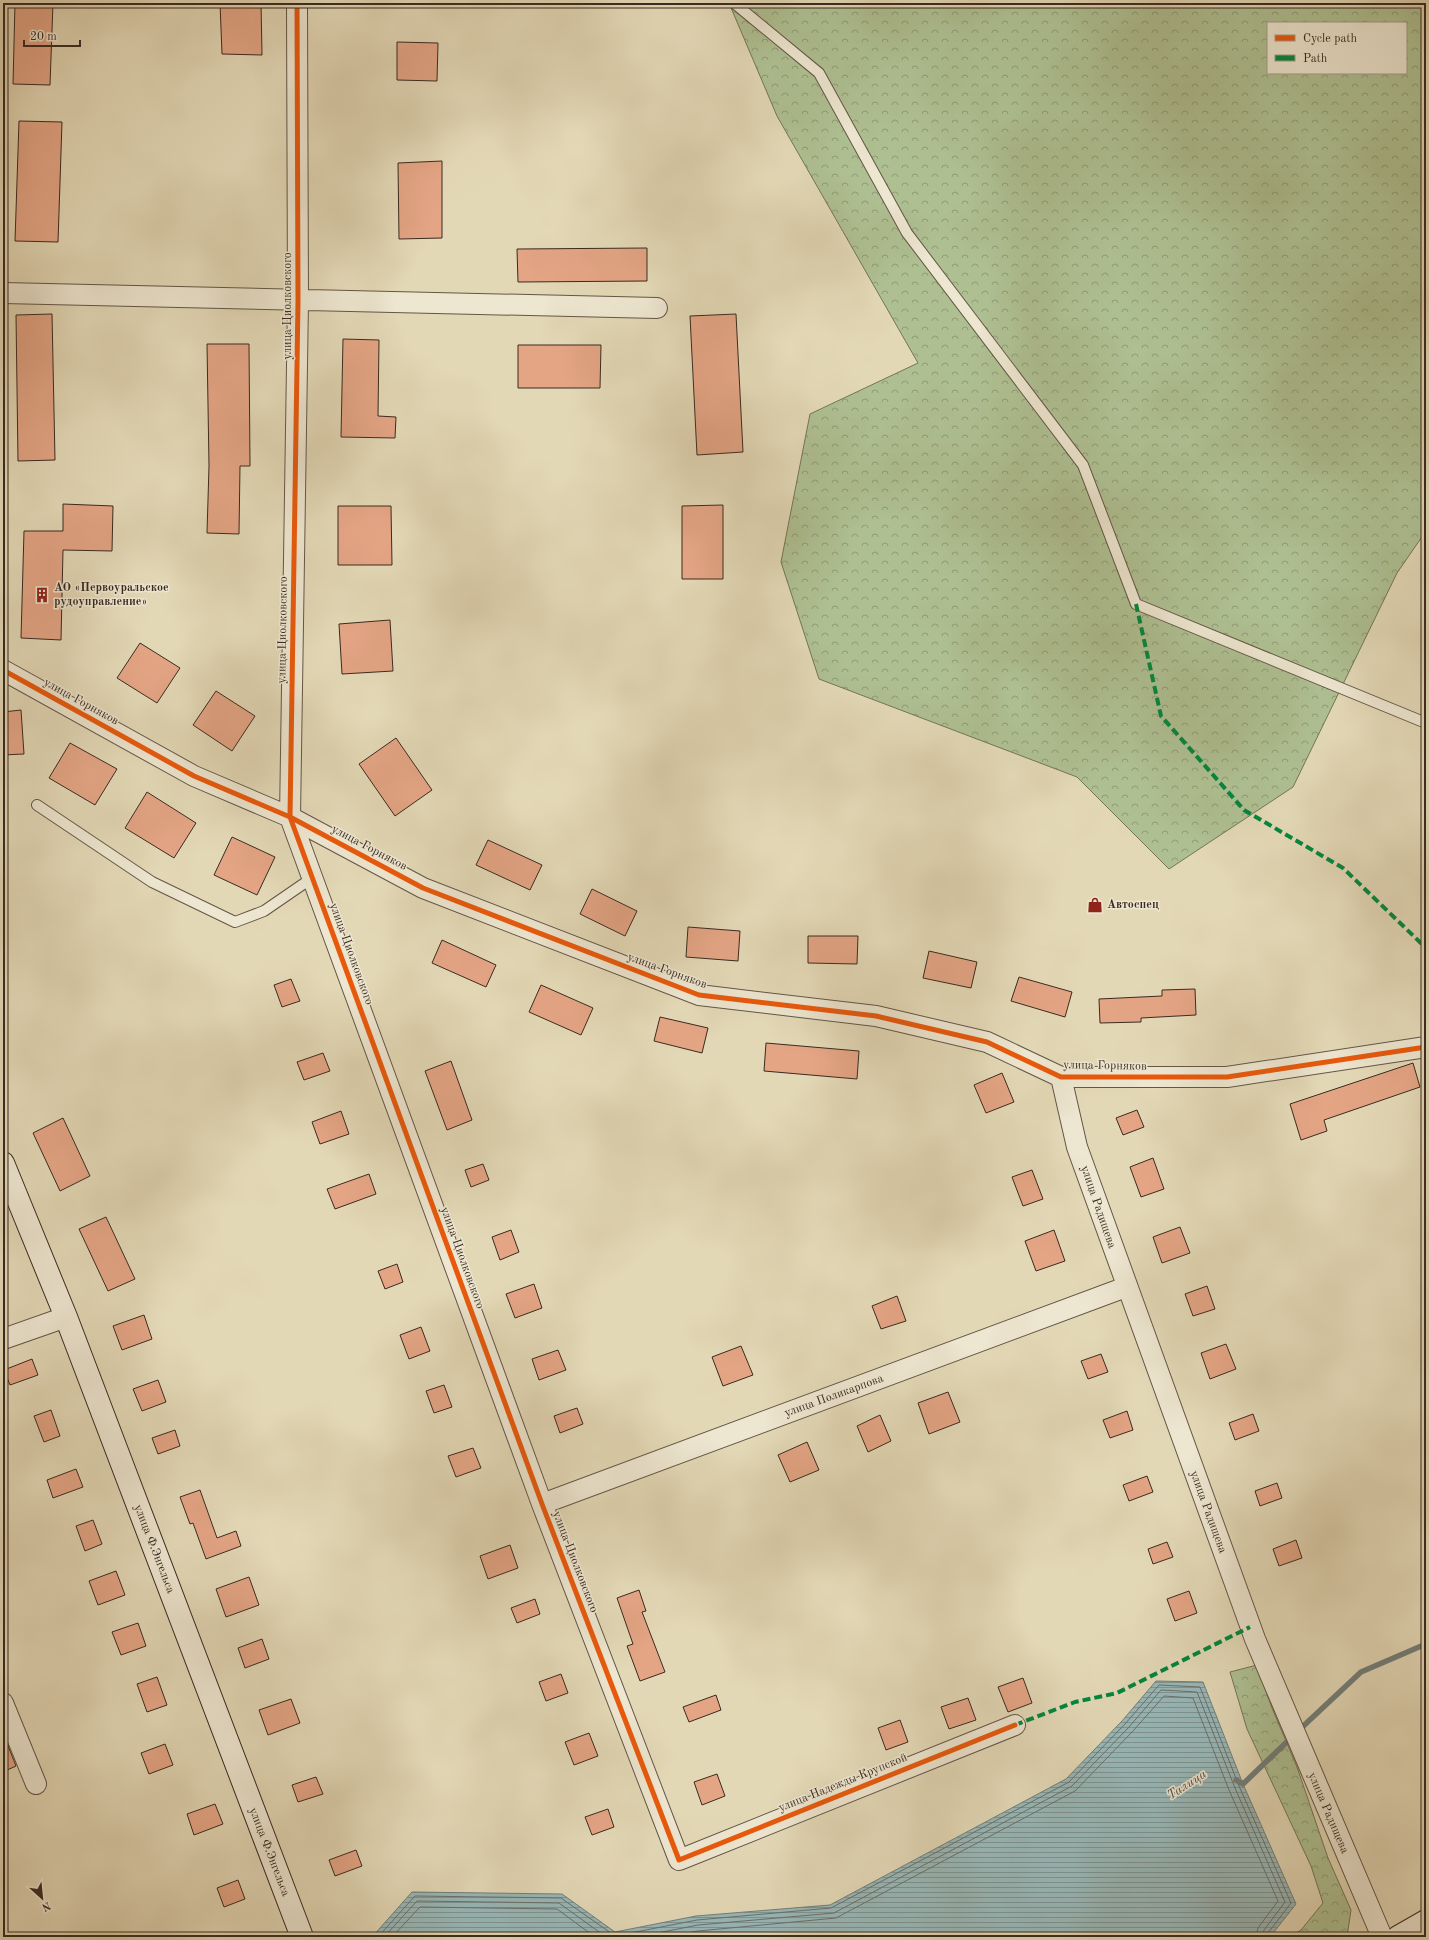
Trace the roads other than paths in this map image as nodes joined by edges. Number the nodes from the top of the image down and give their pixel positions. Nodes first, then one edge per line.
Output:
1 (297, 3) edge
2 (734, 3) edge
3 (3, 293) edge
4 (298, 301) junction
5 (657, 308) dead end
6 (3, 670) edge
7 (1426, 723) edge
8 (37, 805) dead end
9 (290, 817) junction
10 (312, 878) junction
11 (1426, 1048) edge
12 (1061, 1077) junction
13 (3, 1163) edge
14 (1126, 1287) junction
15 (66, 1317) junction
16 (3, 1339) edge
17 (542, 1504) junction
18 (3, 1703) edge
19 (1015, 1725) dead end
20 (36, 1784) dead end
21 (678, 1860) joint
22 (1426, 1921) edge
23 (302, 1937) edge
24 (1382, 1937) edge
25 (1398, 1937) edge

1 - 4 street, улица Циолковского
2 - 7 lane
3 - 4 street
4 - 5 street
4 - 9 street, улица Циолковского
6 - 9 street, улица Горняков
8 - 10 lane
9 - 10 street, улица Циолковского
9 - 12 street, улица Горняков
10 - 17 street, улица Циолковского
11 - 12 street, улица Горняков
12 - 14 street, улица Радищева
13 - 15 street, улица Ф.Энгельса
14 - 17 street, улица Поликарпова
14 - 24 street, улица Радищева
15 - 16 street
15 - 23 street, улица Ф.Энгельса
17 - 21 street, улица Циолковского
18 - 20 street
19 - 21 street, улица Надежды Крупской
22 - 25 street

